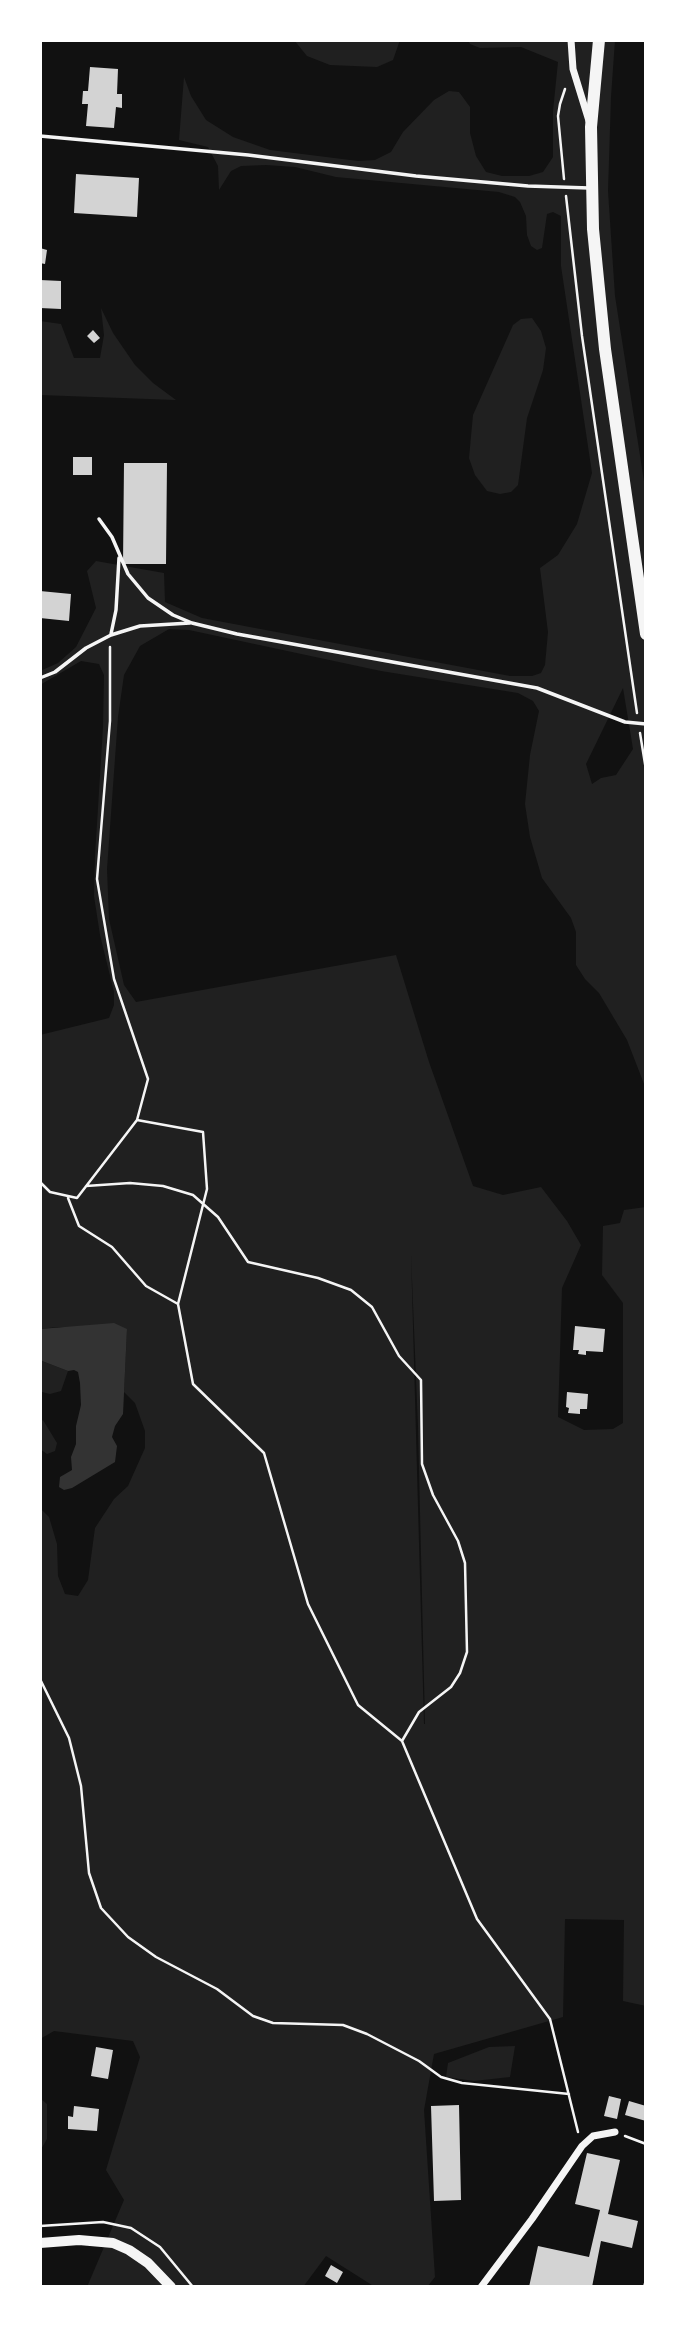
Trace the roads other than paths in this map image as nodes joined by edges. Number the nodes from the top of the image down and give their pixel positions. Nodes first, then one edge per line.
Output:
1 (570, 40) edge
2 (599, 40) edge
3 (591, 127) junction
4 (40, 136) edge
5 (591, 188) junction
6 (99, 519) dead end
7 (119, 556) junction
8 (192, 622) junction
9 (646, 634) edge
10 (111, 635) junction
11 (40, 678) edge
12 (646, 724) edge
13 (615, 2132) road end
14 (40, 2243) edge
15 (171, 2287) edge
16 (481, 2287) edge

1 - 3 street
2 - 3 main road
3 - 5 main road
4 - 5 lane
5 - 9 main road
6 - 7 lane
7 - 8 lane
7 - 10 lane
8 - 10 lane
8 - 12 lane
10 - 11 lane
13 - 16 street
14 - 15 main road

